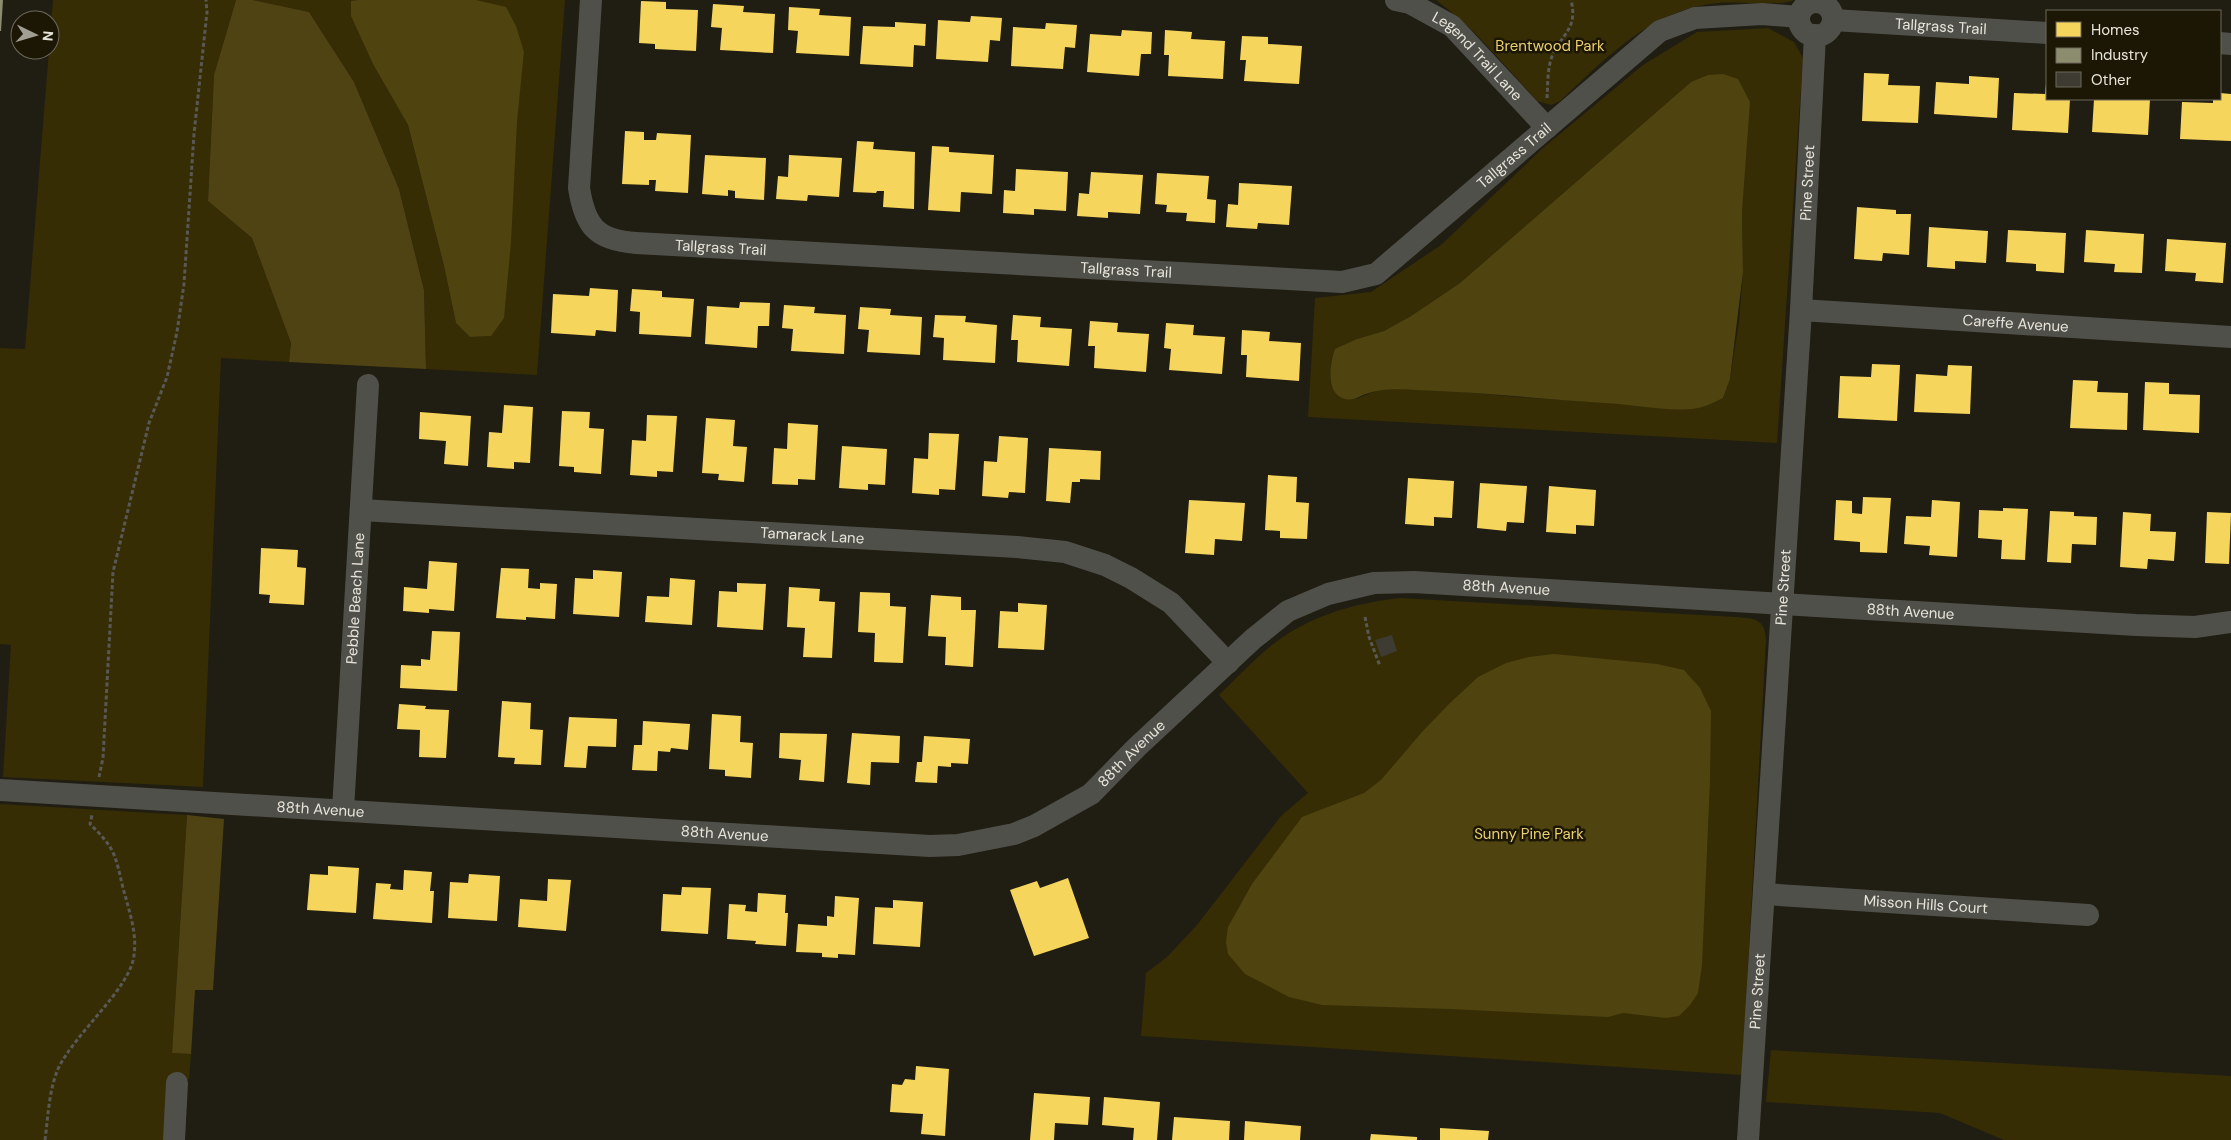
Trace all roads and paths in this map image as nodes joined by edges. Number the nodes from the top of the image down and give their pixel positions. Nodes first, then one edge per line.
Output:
1 (206, 0) edge
2 (591, 0) edge
3 (1396, 0) edge
4 (1570, 0) edge
5 (1817, 1) edge
6 (1799, 17) junction
7 (1833, 20) junction
8 (2046, 33) edge
9 (1815, 36) junction
10 (1547, 128) junction
11 (1801, 310) junction
12 (2231, 336) edge
13 (368, 385) dead end
14 (361, 510) junction
15 (1782, 604) junction
16 (1365, 617) dead end
17 (2231, 622) edge
18 (1228, 663) junction
19 (1380, 666) dead end
20 (0, 790) edge
21 (95, 796) junction
22 (343, 810) junction
23 (1764, 894) junction
24 (2088, 915) dead end
25 (177, 1083) dead end
26 (45, 1140) edge
27 (174, 1140) edge
28 (1748, 1140) edge

1 - 21 path
2 - 10 street, Tallgrass Trail
3 - 10 street, Legend Trail Lane
4 - 10 path
5 - 6 street
5 - 7 street
6 - 9 street
6 - 10 street, Tallgrass Trail
7 - 8 street, Tallgrass Trail
7 - 9 street
9 - 11 street, Pine Street
11 - 12 street, Careffe Avenue
11 - 15 street, Pine Street
13 - 14 street, Pebble Beach Lane
14 - 18 street, Tamarack Lane
14 - 22 street, Pebble Beach Lane
15 - 17 street, 88th Avenue
15 - 18 street, 88th Avenue
15 - 23 street, Pine Street
16 - 19 path
18 - 22 street, 88th Avenue
20 - 21 street, 88th Avenue
21 - 22 street, 88th Avenue
21 - 26 path
23 - 24 street, Misson Hills Court
23 - 28 street, Pine Street
25 - 27 street

